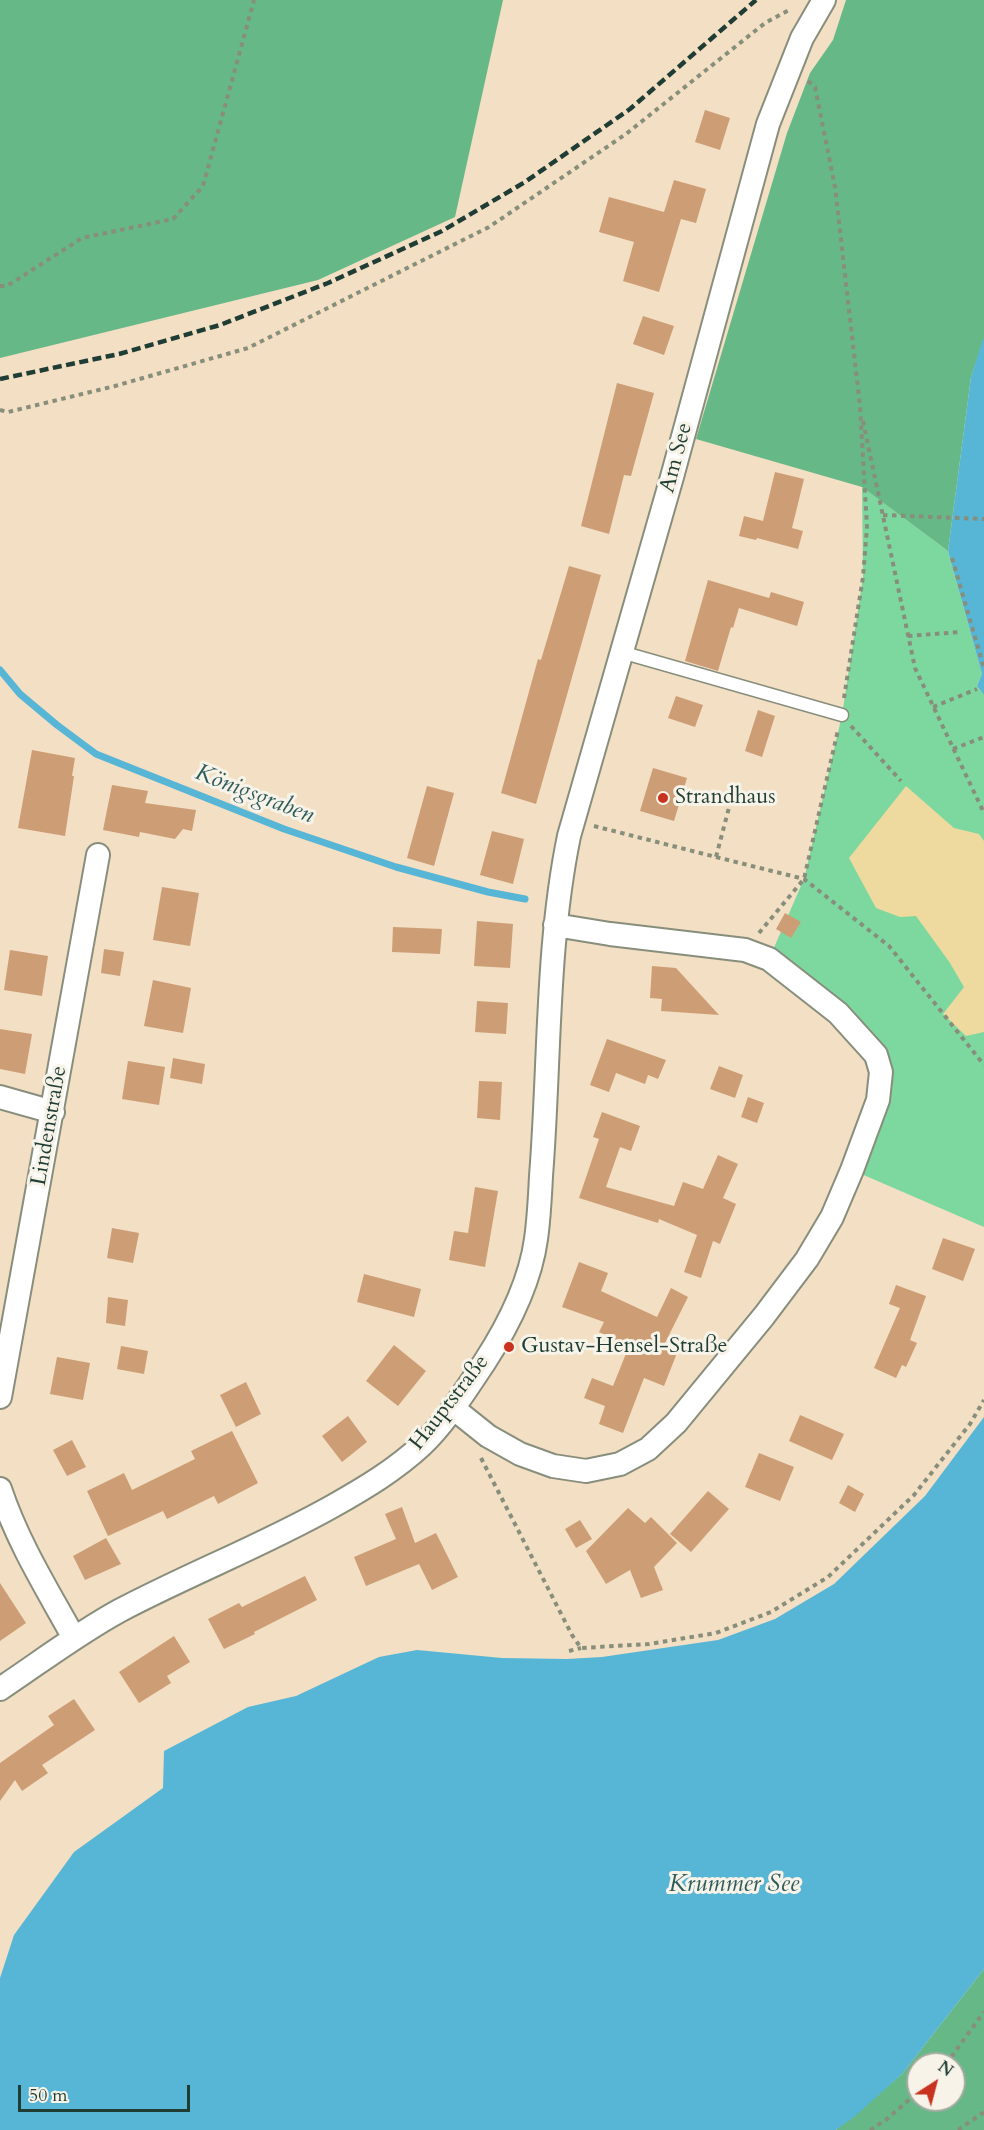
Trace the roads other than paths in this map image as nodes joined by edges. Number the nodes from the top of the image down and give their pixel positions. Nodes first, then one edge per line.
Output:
1 (824, 0) edge
2 (621, 652) junction
3 (842, 715) road end
4 (98, 855) dead end
5 (555, 924) junction
6 (0, 1096) edge
7 (52, 1112) junction
8 (0, 1397) edge
9 (453, 1408) junction
10 (0, 1489) edge
11 (75, 1638) junction
12 (0, 1689) edge

1 - 2 street, Am See
2 - 3 lane
2 - 5 street, Am See
4 - 7 street, Lindenstraße
5 - 9 street, Hauptstraße
5 - 9 street
6 - 7 street
7 - 8 street, Lindenstraße
9 - 11 street, Hauptstraße
10 - 11 street
11 - 12 street, Hauptstraße

